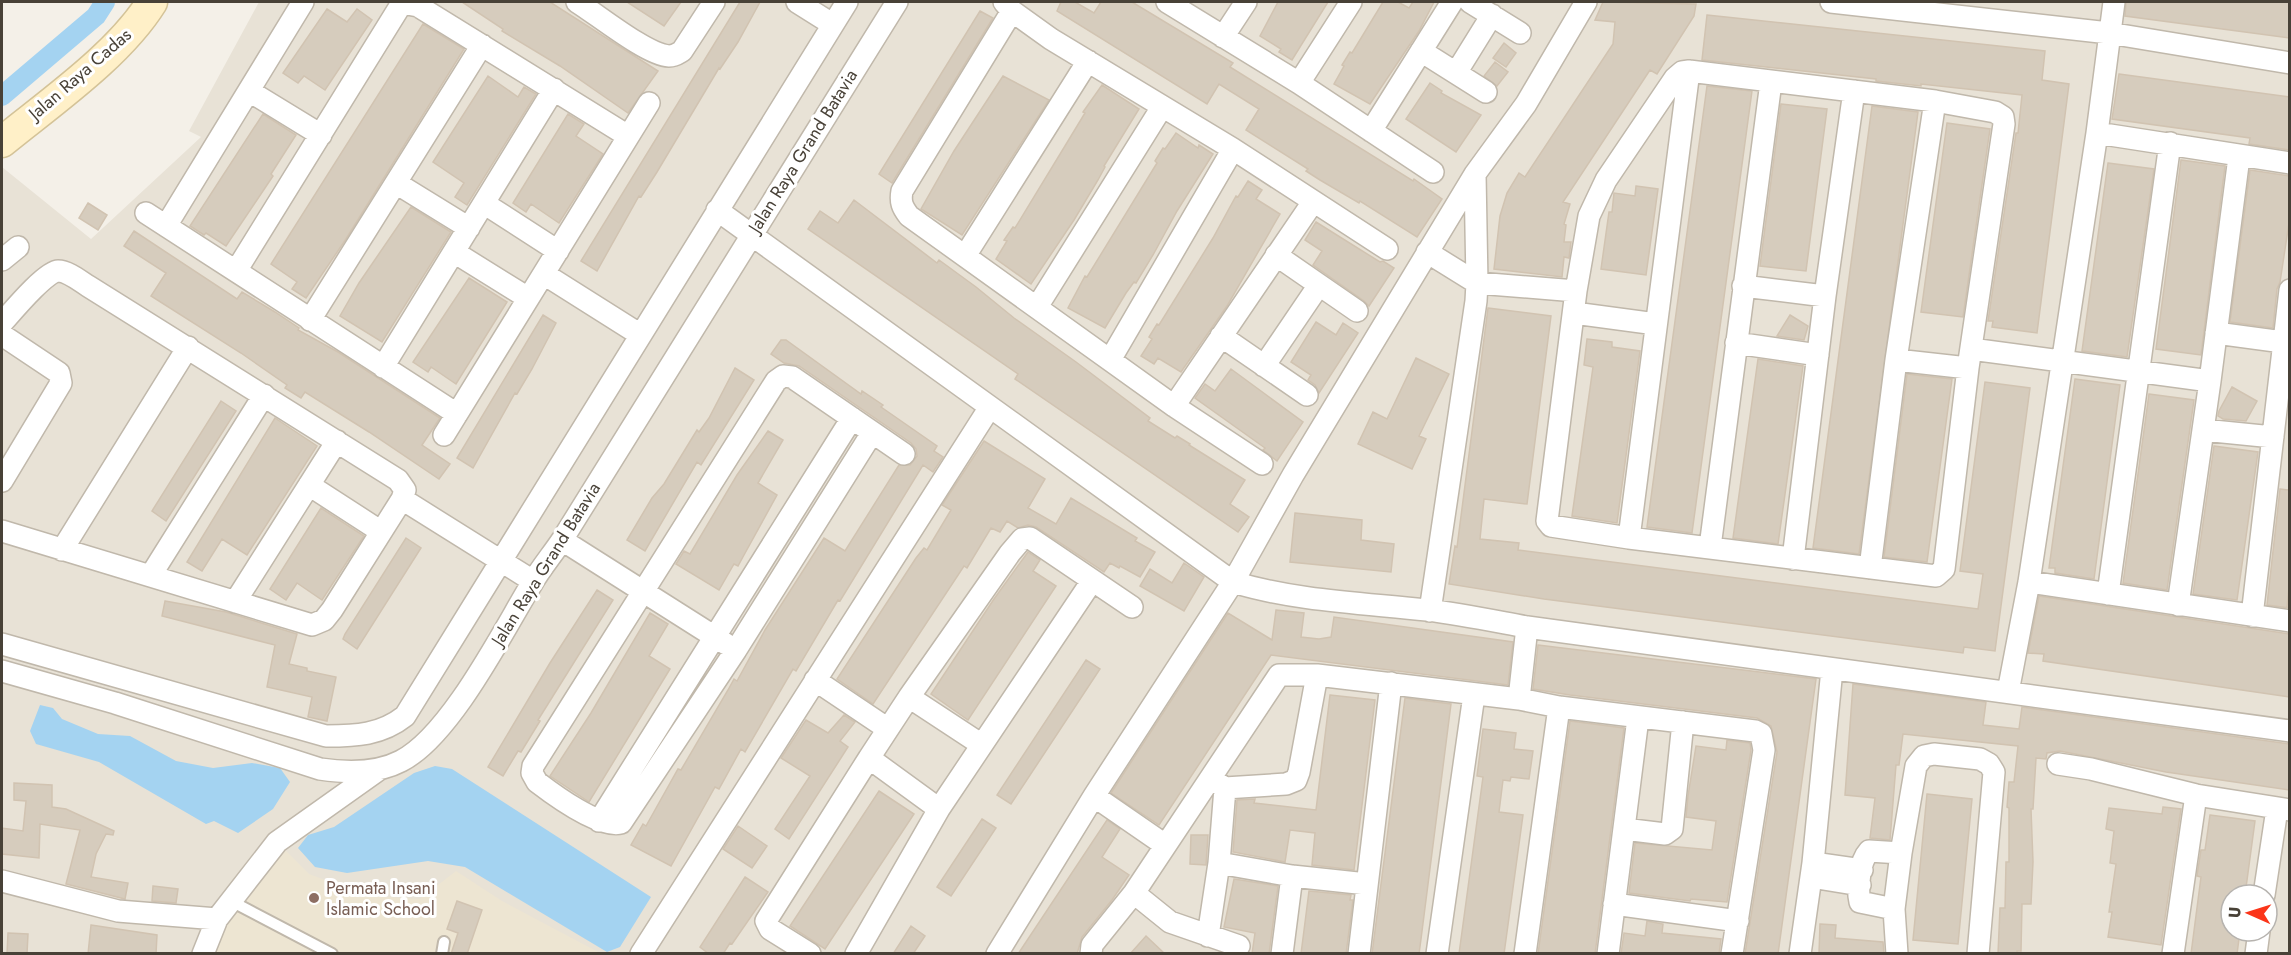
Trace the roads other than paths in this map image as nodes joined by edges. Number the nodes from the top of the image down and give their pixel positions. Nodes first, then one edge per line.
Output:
1 (152, 2) edge
2 (303, 2) edge
3 (398, 2) edge
4 (578, 2) edge
5 (714, 2) edge
6 (797, 2) edge
7 (847, 2) edge
8 (897, 2) edge
9 (1167, 2) edge
10 (1246, 2) edge
11 (1351, 2) edge
12 (1452, 2) edge
13 (1470, 2) edge
14 (1586, 2) edge
15 (1831, 2) edge
16 (2114, 2) edge
17 (1008, 6) edge
18 (1492, 15) junction
19 (832, 24) junction
20 (1520, 33) dead end
21 (2109, 33) junction
22 (1223, 37) junction
23 (482, 45) junction
24 (1421, 51) junction
25 (1088, 61) junction
26 (2289, 63) edge
27 (1689, 71) junction
28 (1456, 73) junction
29 (1771, 82) junction
30 (1299, 83) junction
31 (554, 89) junction
32 (249, 91) junction
33 (1486, 92) dead end
34 (1854, 92) junction
35 (1935, 100) junction
36 (649, 103) dead end
37 (1162, 107) junction
38 (1371, 131) junction
39 (2097, 133) junction
40 (321, 135) junction
41 (628, 136) junction
42 (2, 142) edge
43 (2170, 143) junction
44 (1233, 149) junction
45 (2238, 157) junction
46 (2289, 163) edge
47 (1433, 172) dead end
48 (1475, 174) junction
49 (396, 183) junction
50 (1312, 202) junction
51 (484, 204) junction
52 (717, 210) junction
53 (146, 213) dead end
54 (166, 226) junction
55 (469, 228) junction
56 (750, 235) junction
57 (18, 247) dead end
58 (1387, 249) dead end
59 (558, 251) junction
60 (454, 252) junction
61 (1427, 252) junction
62 (1276, 255) junction
63 (965, 256) junction
64 (2, 260) edge
65 (236, 272) junction
66 (544, 274) junction
67 (1477, 283) junction
68 (1318, 285) junction
69 (1743, 286) junction
70 (2289, 290) edge
71 (1576, 291) junction
72 (1825, 296) junction
73 (528, 298) junction
74 (1037, 307) junction
75 (1357, 311) dead end
76 (1574, 313) junction
77 (310, 320) junction
78 (2, 323) edge
79 (1656, 324) junction
80 (2216, 333) junction
81 (639, 334) junction
82 (2, 335) edge
83 (1221, 336) junction
84 (2283, 342) junction
85 (1736, 343) junction
86 (188, 347) junction
87 (1818, 355) junction
88 (1969, 358) junction
89 (1110, 360) junction
90 (1896, 360) junction
91 (2062, 360) junction
92 (1264, 366) junction
93 (383, 367) junction
94 (2140, 371) junction
95 (2210, 381) junction
96 (2283, 392) edge
97 (264, 395) junction
98 (1307, 395) dead end
99 (1174, 406) junction
100 (990, 407) junction
101 (457, 414) junction
102 (852, 418) junction
103 (2203, 430) junction
104 (872, 433) junction
105 (444, 435) dead end
106 (2272, 437) junction
107 (337, 441) junction
108 (904, 454) dead end
109 (1262, 465) dead end
110 (2, 481) edge
111 (309, 485) junction
112 (402, 499) junction
113 (2, 531) edge
114 (380, 531) junction
115 (1629, 538) junction
116 (562, 540) junction
117 (1710, 547) junction
118 (62, 550) junction
119 (1793, 559) junction
120 (501, 561) junction
121 (1870, 568) junction
122 (152, 575) junction
123 (533, 581) junction
124 (1092, 582) junction
125 (1233, 582) junction
126 (2029, 582) junction
127 (643, 591) junction
128 (2108, 594) junction
129 (235, 602) junction
130 (2178, 604) junction
131 (1132, 607) dead end
132 (1430, 611) junction
133 (2252, 616) junction
134 (2289, 621) edge
135 (1527, 627) junction
136 (715, 637) junction
137 (2, 644) edge
138 (736, 650) junction
139 (1832, 669) junction
140 (2, 672) edge
141 (1317, 675) junction
142 (815, 680) junction
143 (1391, 683) junction
144 (2008, 692) junction
145 (1474, 695) junction
146 (909, 697) junction
147 (1519, 699) junction
148 (1559, 707) junction
149 (1638, 718) junction
150 (1683, 722) junction
151 (296, 728) junction
152 (888, 729) junction
153 (2289, 731) edge
154 (982, 745) junction
155 (287, 757) junction
156 (869, 758) junction
157 (2058, 764) dead end
158 (380, 768) junction
159 (1218, 783) junction
160 (2196, 795) junction
161 (1094, 796) junction
162 (939, 809) junction
163 (2283, 809) edge
164 (599, 821) junction
165 (1624, 830) junction
166 (1166, 845) junction
167 (1901, 853) junction
168 (1219, 863) junction
169 (1812, 870) junction
170 (1292, 876) junction
171 (1861, 878) junction
172 (2, 882) edge
173 (2267, 883) edge
174 (1367, 884) junction
175 (1134, 893) junction
176 (231, 901) junction
177 (1614, 904) junction
178 (1894, 909) junction
179 (218, 920) junction
180 (1738, 921) junction
181 (1208, 936) junction
182 (1239, 946) dead end
183 (203, 954) edge
184 (332, 954) edge
185 (641, 954) edge
186 (810, 954) edge
187 (856, 954) edge
188 (997, 954) edge
189 (1091, 954) edge
190 (1282, 954) edge
191 (1359, 954) edge
192 (1437, 954) edge
193 (1525, 954) edge
194 (1608, 954) edge
195 (1732, 954) edge
196 (1800, 954) edge
197 (1897, 954) edge
198 (1978, 954) edge
199 (2173, 954) edge

1 - 42 street, Jalan Raya Cadas
2 - 32 street
3 - 23 street
3 - 40 street
4 - 5 street
6 - 19 street
7 - 19 street
8 - 56 street, Jalan Raya Grand Batavia
9 - 22 street
10 - 22 street
11 - 30 street
12 - 24 street
13 - 18 street
14 - 48 street
15 - 21 street
16 - 21 street
17 - 25 street
17 - 63 street
18 - 20 street
18 - 28 street
19 - 52 street
21 - 26 street
21 - 39 street
22 - 30 street
23 - 31 street
23 - 49 street
24 - 28 street
24 - 38 street
25 - 37 street
25 - 63 street
27 - 29 street
27 - 71 street
27 - 79 street
28 - 33 street
29 - 34 street
29 - 69 street
30 - 38 street
31 - 41 street
31 - 51 street
32 - 40 street
32 - 54 street
34 - 35 street
34 - 72 street
35 - 88 street
35 - 90 street
36 - 41 street
37 - 44 street
37 - 74 street
38 - 47 street
39 - 43 street
39 - 91 street
40 - 65 street
41 - 59 street
43 - 45 street
43 - 94 street
44 - 50 street
44 - 89 street
45 - 46 street
45 - 80 street
48 - 61 street
48 - 67 street
49 - 55 street
49 - 77 street
50 - 58 street
50 - 62 street
51 - 55 street
51 - 59 street
52 - 56 street
52 - 81 street
53 - 54 street
54 - 65 street
55 - 60 street
56 - 100 street
56 - 116 street, Jalan Raya Grand Batavia
57 - 64 street
59 - 66 street
60 - 73 street
60 - 93 street
61 - 67 street
61 - 125 street
62 - 68 street
62 - 83 street
63 - 74 street
65 - 77 street
66 - 73 street
66 - 81 street
67 - 71 street
67 - 132 street
68 - 75 street
68 - 92 street
69 - 72 street
69 - 85 street
70 - 84 street
71 - 76 street
72 - 87 street
73 - 101 street
74 - 89 street
76 - 79 street
76 - 115 street
77 - 93 street
78 - 86 street
79 - 115 street
80 - 84 street
80 - 95 street
81 - 120 street
82 - 110 street
83 - 92 street
83 - 99 street
84 - 96 street
85 - 87 street
85 - 117 street
86 - 97 street
86 - 118 street
87 - 119 street
88 - 90 street
88 - 91 street
88 - 121 street
89 - 99 street
90 - 121 street
91 - 94 street
91 - 126 street
92 - 98 street
93 - 101 street
94 - 95 street
94 - 128 street
95 - 103 street
96 - 106 street
97 - 107 street
97 - 122 street
99 - 109 street
100 - 125 street
100 - 142 street
101 - 105 street
102 - 104 street
102 - 127 street
102 - 136 street
103 - 106 street
103 - 130 street
104 - 108 street
104 - 138 street
106 - 133 street
107 - 111 street
107 - 112 street
111 - 114 street
111 - 129 street
112 - 114 street
112 - 120 street
113 - 118 street
114 - 129 street
115 - 117 street
116 - 123 street, Jalan Raya Grand Batavia
116 - 127 street
117 - 119 street
118 - 122 street
119 - 121 street
120 - 123 street
120 - 151 street
122 - 129 street
123 - 158 street, Jalan Raya Grand Batavia
124 - 131 street
124 - 146 street
124 - 154 street
125 - 132 street
125 - 161 street
126 - 128 street
126 - 144 street
127 - 136 street
127 - 164 street
128 - 130 street
130 - 133 street
132 - 135 street
133 - 134 street
135 - 139 street
135 - 147 street
136 - 138 street
136 - 164 street
137 - 151 street
138 - 164 street
139 - 144 street
139 - 169 street
140 - 155 street, Jalan Raya Grand Batavia
141 - 143 street
141 - 159 street
141 - 159 street
142 - 152 street
142 - 185 street
143 - 145 street
143 - 174 street
144 - 153 street
145 - 147 street
145 - 192 street
146 - 152 street
146 - 154 street
147 - 148 street
148 - 149 street
148 - 193 street
149 - 150 street
149 - 165 street
150 - 165 street
150 - 180 street
151 - 155 street
152 - 156 street
154 - 162 street
155 - 158 street, Jalan Raya Grand Batavia
156 - 162 street
156 - 186 street
157 - 160 street
158 - 176 street
159 - 166 street
159 - 168 street
160 - 163 street
160 - 199 street
161 - 166 street
161 - 188 street
162 - 187 street
163 - 173 street
165 - 177 street
166 - 175 street
167 - 171 street
167 - 178 street
167 - 198 street
168 - 170 street
168 - 181 street
169 - 171 street
169 - 196 street
170 - 174 street
170 - 190 street
171 - 178 street
172 - 179 street
174 - 191 street
175 - 181 street
175 - 189 street
176 - 179 street
176 - 184 lane
177 - 180 street
177 - 194 street
178 - 197 street
179 - 183 street
180 - 195 street
181 - 182 street

